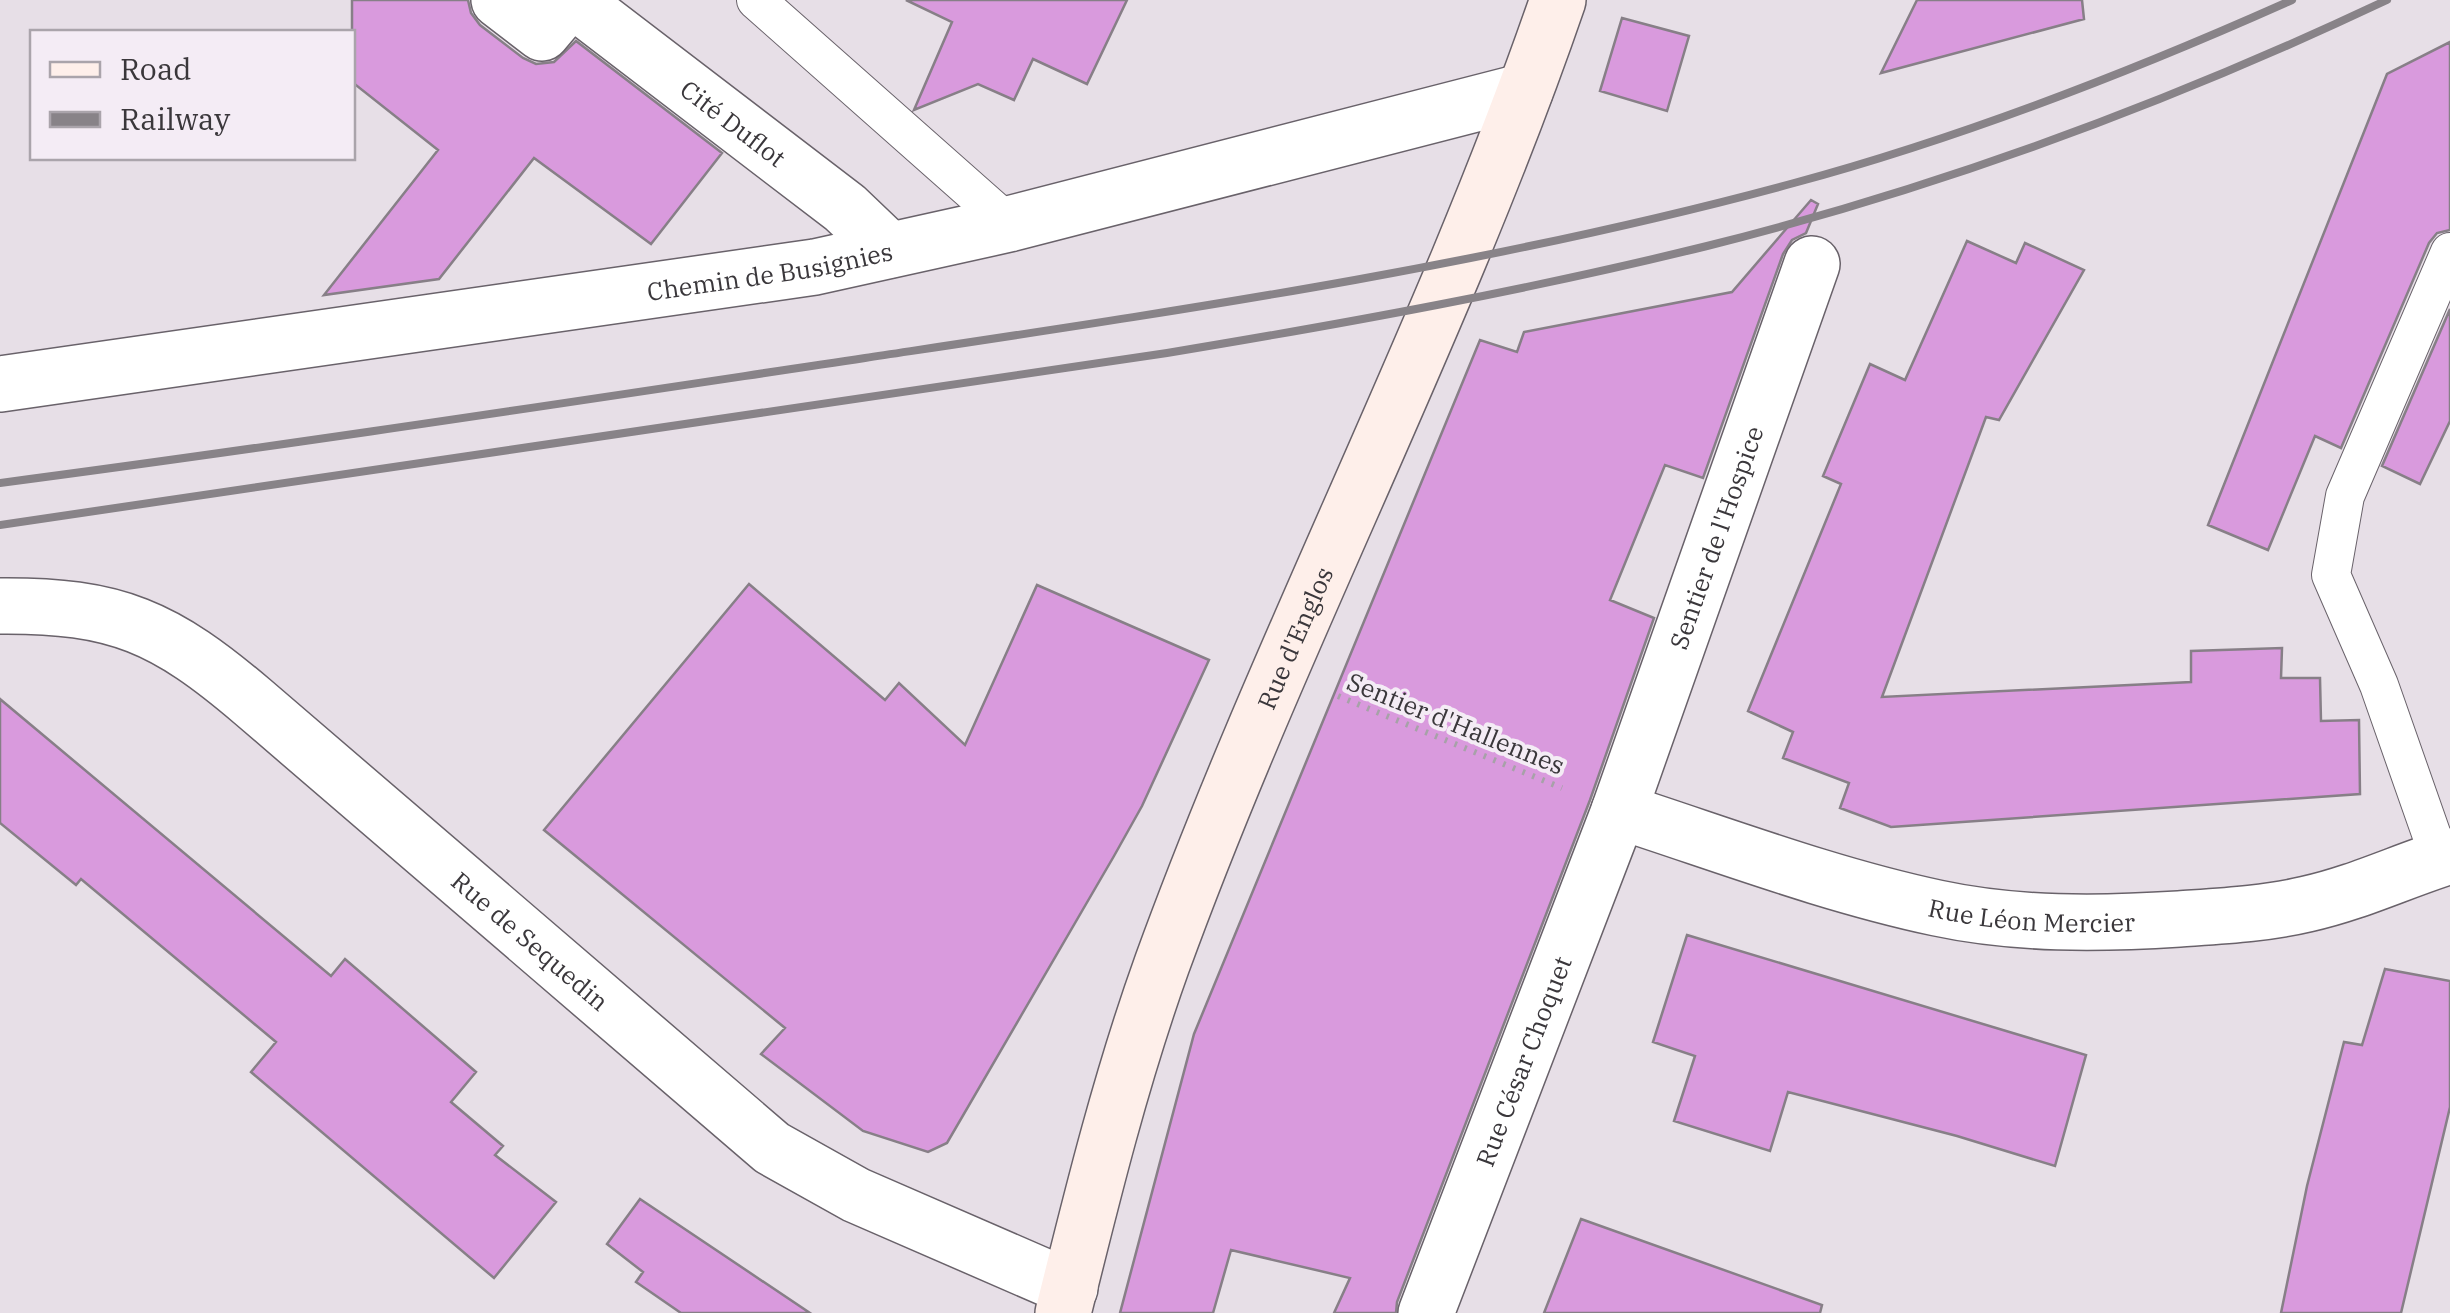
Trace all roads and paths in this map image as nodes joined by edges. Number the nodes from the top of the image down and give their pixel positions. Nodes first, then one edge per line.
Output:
1 (498, 0) edge
2 (572, 0) edge
3 (756, 0) edge
4 (1558, 0) edge
5 (1525, 91) junction
6 (1009, 224) junction
7 (889, 250) junction
8 (2450, 252) edge
9 (1812, 264) dead end
10 (0, 384) edge
11 (0, 606) edge
12 (1279, 672) junction
13 (1619, 811) junction
14 (2445, 857) edge
15 (1066, 1300) edge
16 (1426, 1313) edge

1 - 2 street, Cité Duflot
2 - 7 street, Cité Duflot
3 - 6 lane
4 - 5 main road, Rue d'Englos
5 - 6 street, Chemin de Busignies
5 - 12 main road, Rue d'Englos
6 - 7 street, Chemin de Busignies
7 - 10 street, Chemin de Busignies
8 - 14 lane
9 - 13 street, Sentier de l'Hospice
11 - 15 street, Rue de Sequedin
12 - 13 path, Sentier d'Hallennes
12 - 15 main road, Rue d'Englos
13 - 14 street, Rue Léon Mercier
13 - 16 street, Rue César Choquet

